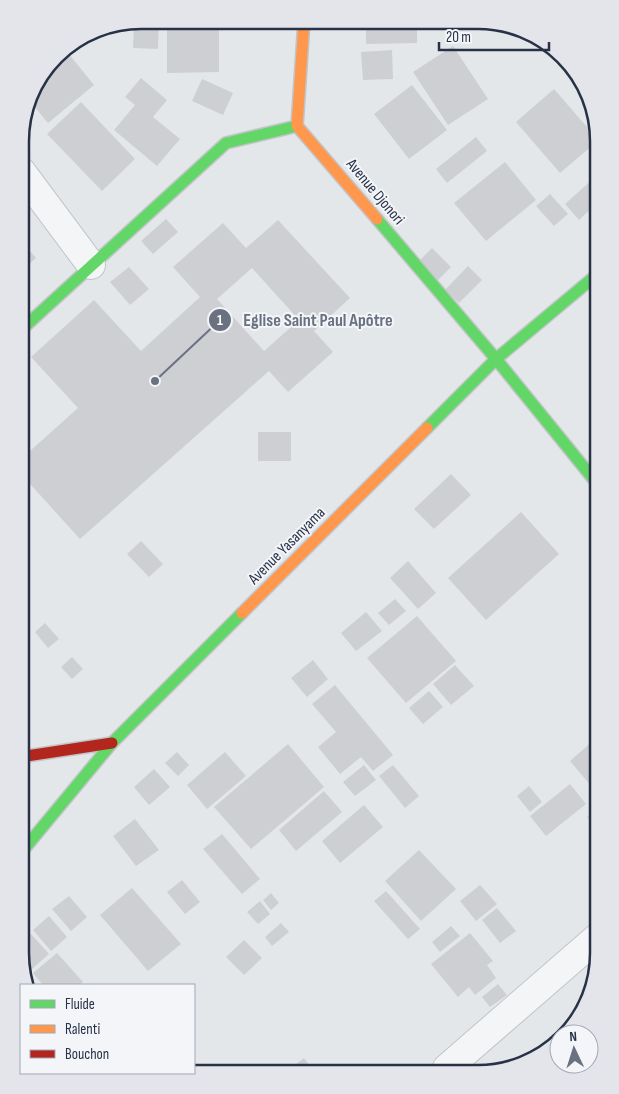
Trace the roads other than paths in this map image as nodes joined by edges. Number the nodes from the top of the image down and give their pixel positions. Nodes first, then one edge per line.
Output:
1 (303, 29) edge
2 (297, 126) junction
3 (29, 182) edge
4 (91, 265) junction
5 (590, 280) edge
6 (29, 323) edge
7 (496, 360) junction
8 (590, 475) edge
9 (112, 742) junction
10 (29, 756) edge
11 (29, 843) edge
12 (590, 943) edge
13 (450, 1065) edge

1 - 2 street
2 - 4 street
2 - 7 street, Avenue Djonori
3 - 4 street
4 - 6 street
5 - 7 street, Avenue Yasanyama
7 - 8 street, Avenue Djonori
7 - 9 street, Avenue Yasanyama
9 - 10 street
9 - 11 street, Avenue Yasanyama
12 - 13 street

